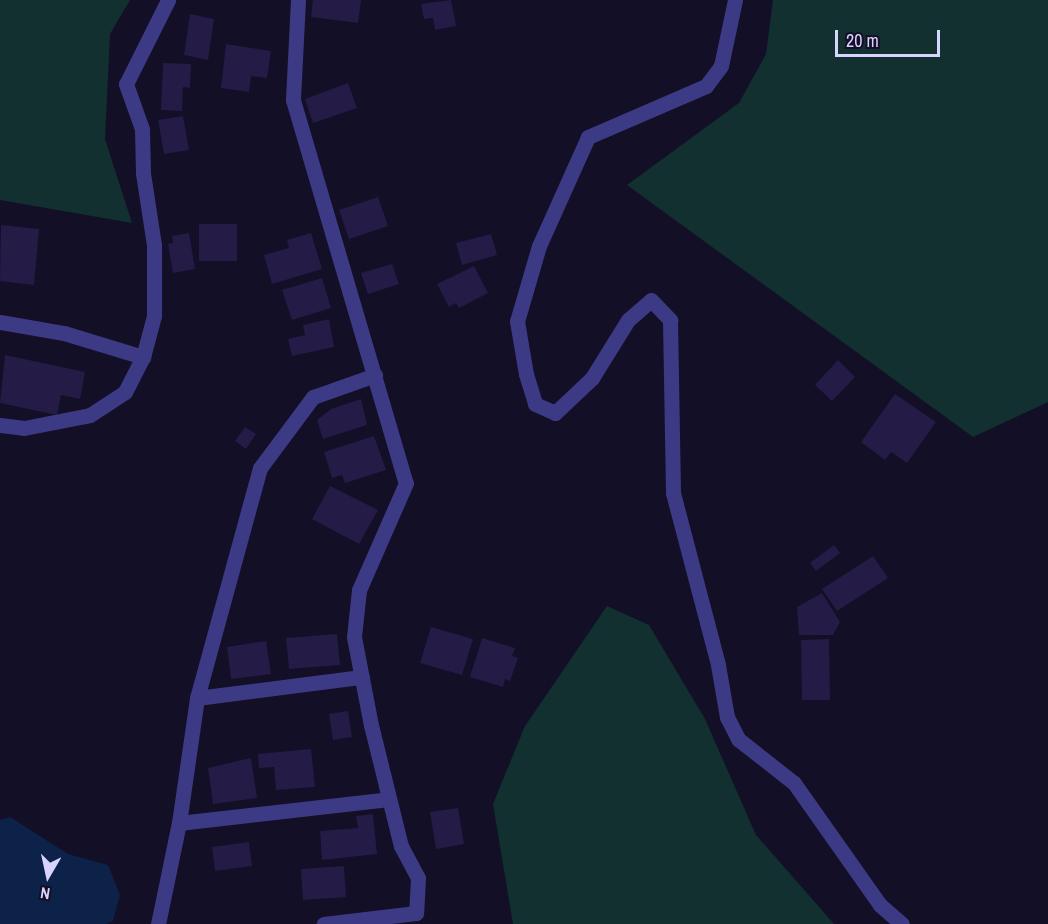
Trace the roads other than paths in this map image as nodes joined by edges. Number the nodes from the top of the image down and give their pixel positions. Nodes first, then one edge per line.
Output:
1 (168, 0) edge
2 (298, 0) edge
3 (735, 0) edge
4 (0, 322) edge
5 (143, 357) junction
6 (375, 375) junction
7 (0, 425) edge
8 (362, 677) junction
9 (197, 698) junction
10 (389, 799) junction
11 (179, 823) junction
12 (158, 924) edge
13 (324, 924) edge
14 (902, 924) edge

1 - 5 street
2 - 6 street
3 - 14 street
4 - 5 street
5 - 7 street
6 - 8 street
6 - 9 street
8 - 9 street
8 - 10 street
9 - 11 street
10 - 11 street
10 - 13 street
11 - 12 street

